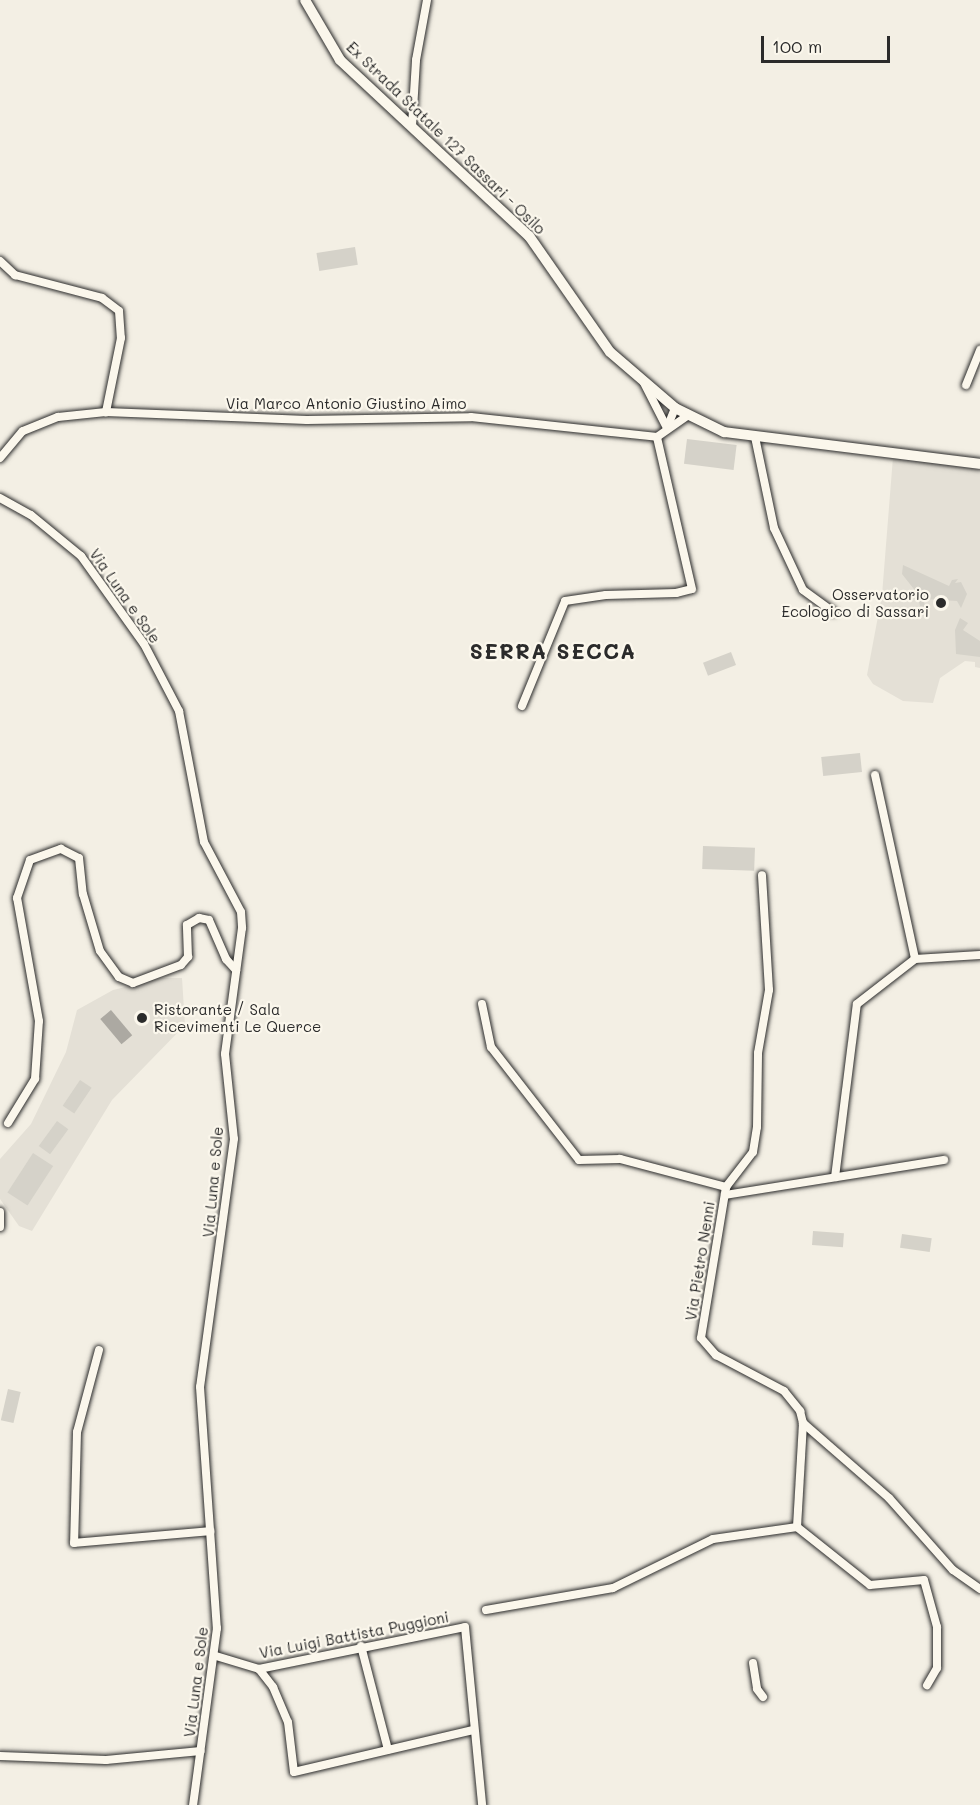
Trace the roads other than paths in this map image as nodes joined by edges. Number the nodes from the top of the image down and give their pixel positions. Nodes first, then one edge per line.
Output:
1 (305, 0) edge
2 (427, 0) edge
3 (412, 126) junction
4 (0, 261) edge
5 (980, 350) edge
6 (644, 382) junction
7 (966, 385) dead end
8 (675, 408) junction
9 (106, 412) junction
10 (688, 416) junction
11 (667, 428) junction
12 (657, 437) junction
13 (755, 437) junction
14 (0, 458) edge
15 (980, 464) edge
16 (0, 498) edge
17 (833, 612) dead end
18 (522, 706) dead end
19 (875, 775) dead end
20 (762, 875) dead end
21 (980, 956) edge
22 (915, 959) junction
23 (236, 970) junction
24 (482, 1004) dead end
25 (8, 1123) dead end
26 (944, 1160) dead end
27 (835, 1177) junction
28 (725, 1191) junction
29 (0, 1212) edge
30 (0, 1227) edge
31 (99, 1350) dead end
32 (803, 1423) junction
33 (797, 1527) junction
34 (210, 1532) junction
35 (980, 1589) edge
36 (486, 1610) dead end
37 (361, 1646) junction
38 (216, 1656) junction
39 (753, 1663) dead end
40 (259, 1669) junction
41 (927, 1685) dead end
42 (763, 1697) dead end
43 (473, 1730) junction
44 (388, 1750) junction
45 (201, 1751) junction
46 (0, 1756) edge
47 (194, 1805) edge
48 (482, 1805) edge

1 - 3 main road, Ex Strada Statale 127 Sassari - Osilo
2 - 3 street
3 - 6 main road, Ex Strada Statale 127 Sassari - Osilo
4 - 9 street
5 - 7 street
6 - 8 main road, Ex Strada Statale 127 Sassari - Osilo
6 - 11 street
8 - 10 main road, Ex Strada Statale 127 Sassari - Osilo
8 - 11 street
9 - 12 street, Via Marco Antonio Giustino Aimo
9 - 14 street, Via Marco Antonio Giustino Aimo
10 - 11 street
10 - 13 main road, Ex Strada Statale 127 Sassari - Osilo
11 - 12 street
12 - 18 street
13 - 15 main road, Ex Strada Statale 127 Sassari - Osilo
13 - 17 street
16 - 23 street, Via Luna e Sole
19 - 22 street
20 - 28 street
21 - 22 street
22 - 27 street
23 - 25 street
23 - 34 street, Via Luna e Sole
24 - 28 street
26 - 27 street, Via Pietro Nenni
27 - 28 street, Via Pietro Nenni
28 - 32 street, Via Pietro Nenni
29 - 30 street
31 - 34 street
32 - 33 street
32 - 35 street, Via Pietro Nenni
33 - 36 street
33 - 41 street
34 - 38 street, Via Luna e Sole
37 - 40 street, Via Luigi Battista Puggioni
37 - 43 street, Via Luigi Battista Puggioni
37 - 44 street
38 - 40 street, Via Luigi Battista Puggioni
38 - 45 street, Via Luna e Sole
39 - 42 street
40 - 44 street
43 - 44 street
43 - 48 street
45 - 46 street
45 - 47 street, Via Luna e Sole

